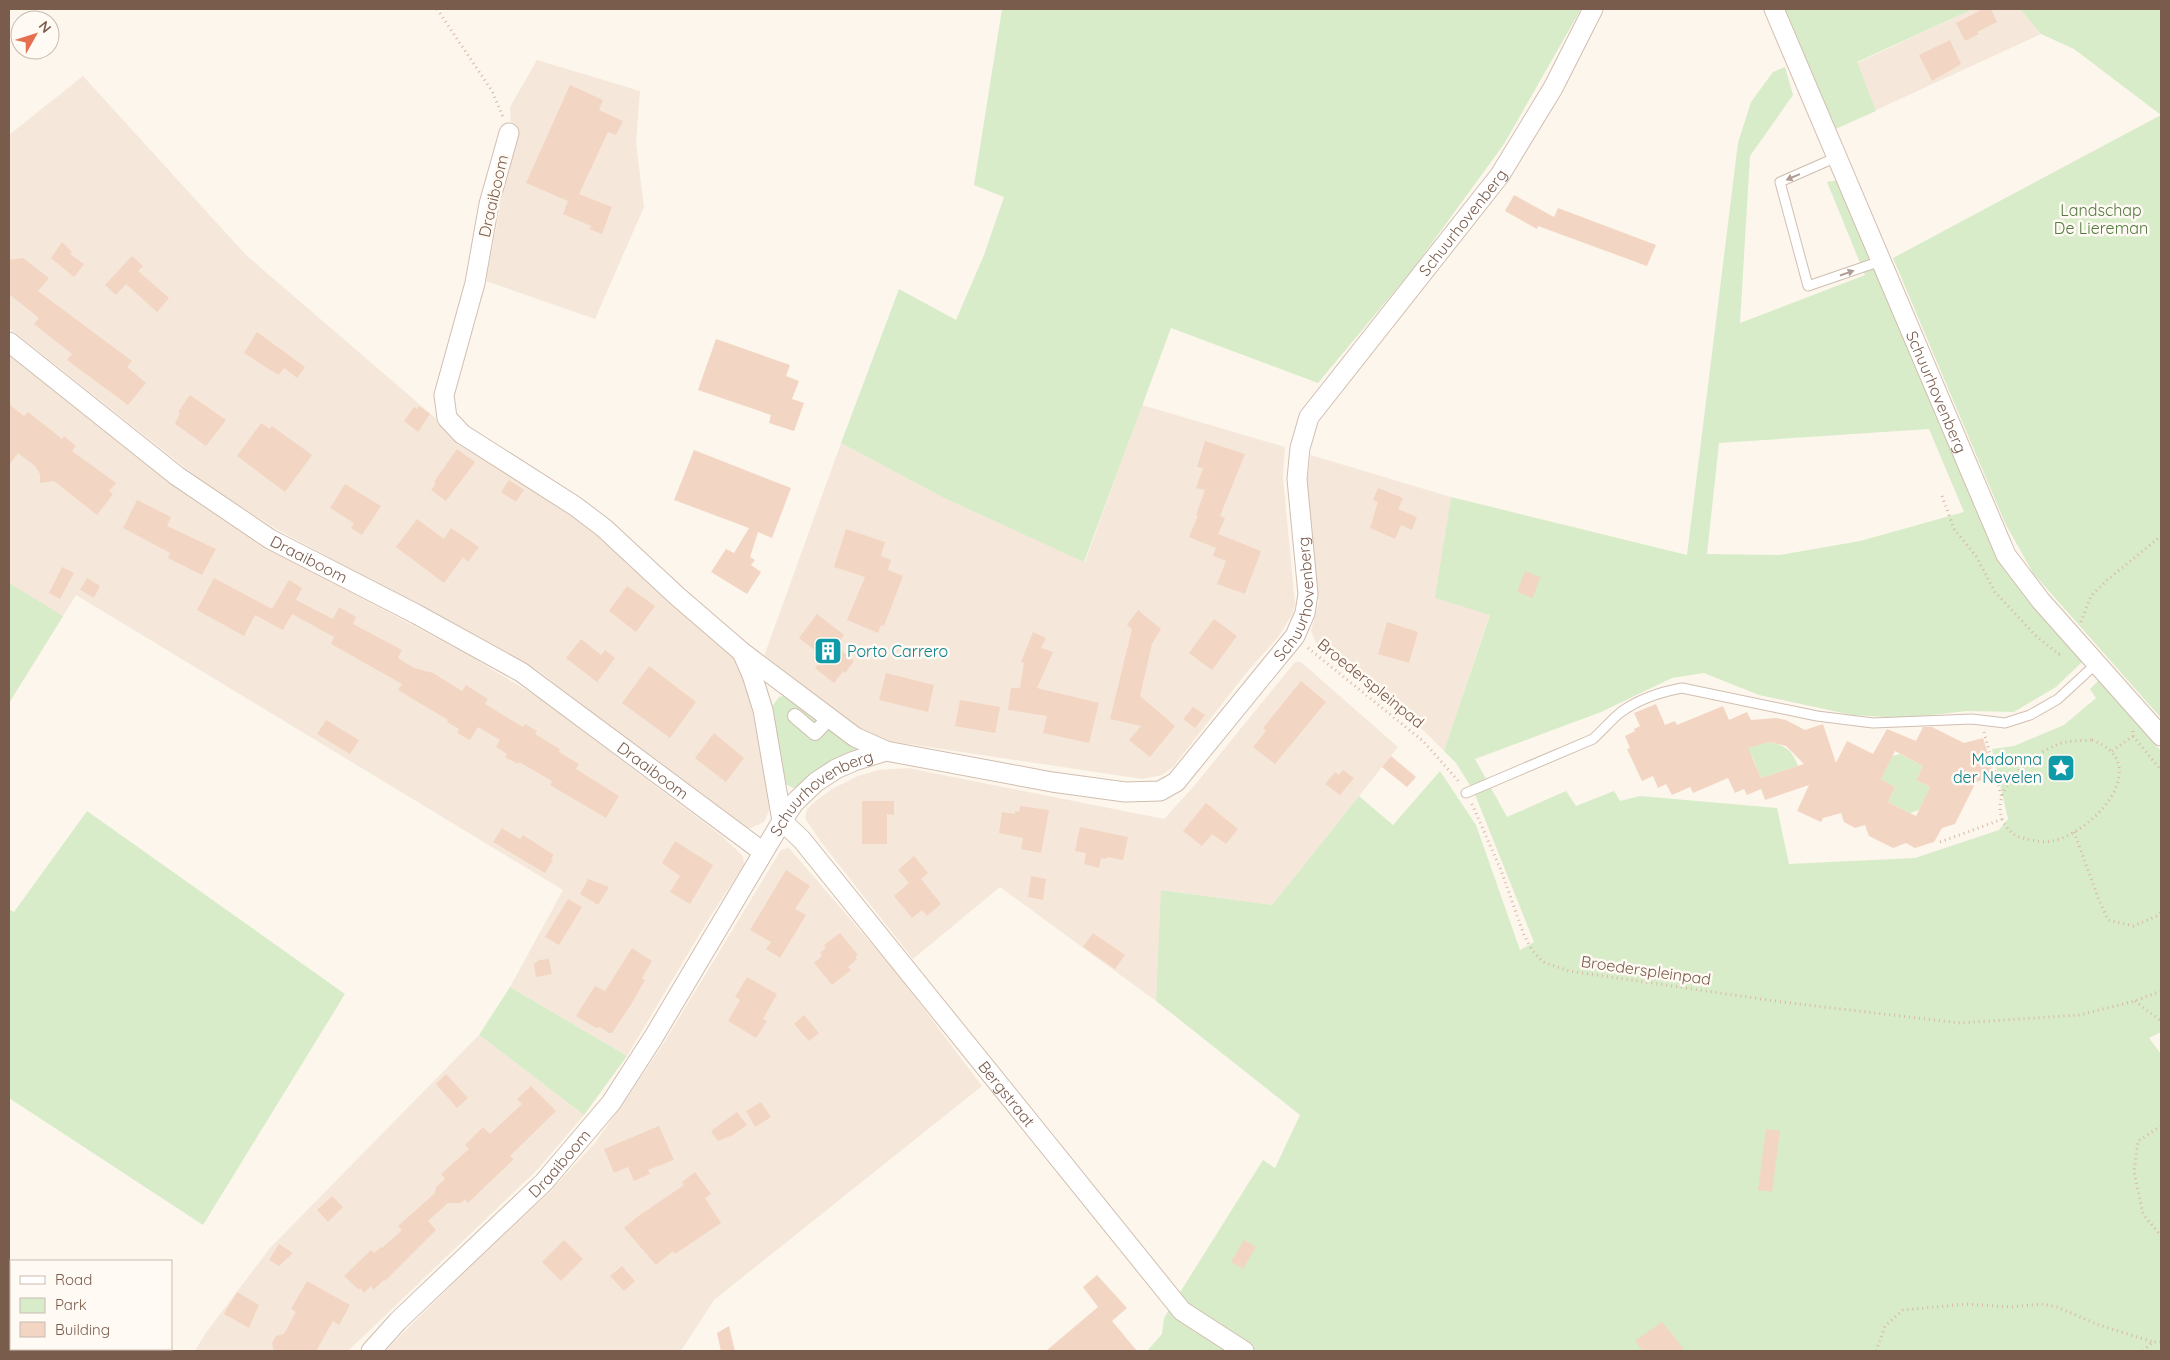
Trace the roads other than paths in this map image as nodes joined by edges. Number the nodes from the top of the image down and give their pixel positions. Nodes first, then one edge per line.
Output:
1 (1593, 9) edge
2 (1774, 9) edge
3 (509, 133) road end
4 (1837, 157) junction
5 (1881, 261) junction
6 (9, 342) edge
7 (742, 652) junction
8 (2091, 657) junction
9 (794, 716) dead end
10 (829, 718) junction
11 (2161, 736) edge
12 (886, 751) junction
13 (1466, 793) road end
14 (782, 821) junction
15 (763, 852) junction
16 (371, 1351) edge
17 (1244, 1351) edge

1 - 12 street, Schuurhovenberg
2 - 4 street, Schuurhovenberg
3 - 7 street, Draaiboom
4 - 5 street, Schuurhovenberg
4 -> 5 lane
5 - 8 street, Schuurhovenberg
6 - 15 street, Draaiboom
7 - 10 street, Draaiboom
7 - 14 street, Draaiboom
8 - 11 street, Schuurhovenberg
8 - 13 lane
9 - 10 street
10 - 12 street, Draaiboom
12 - 14 street, Schuurhovenberg
14 - 15 street, Schuurhovenberg
14 - 17 street, Bergstraat
15 - 16 street, Draaiboom

